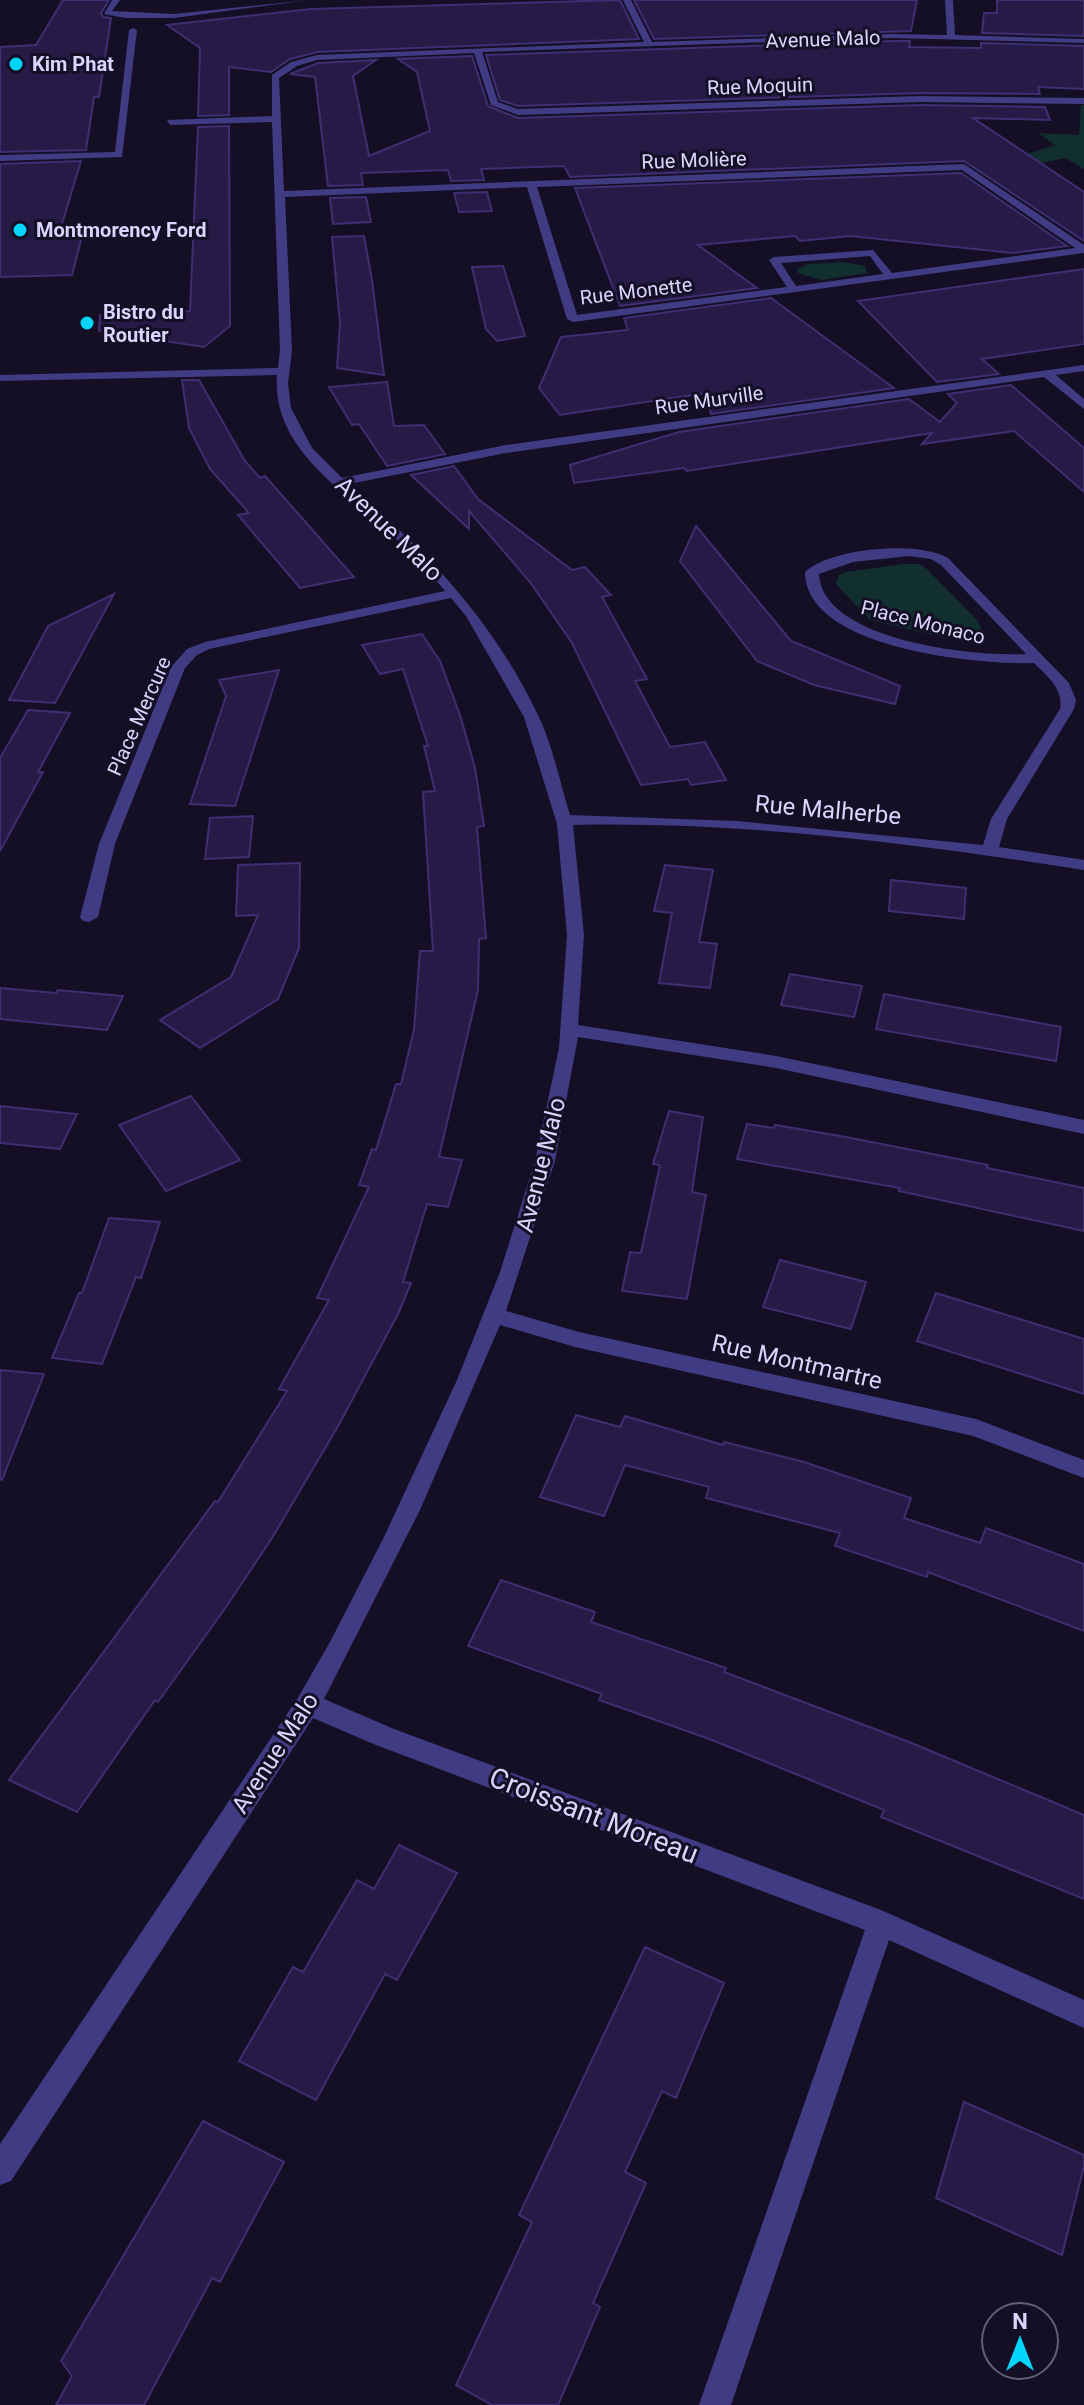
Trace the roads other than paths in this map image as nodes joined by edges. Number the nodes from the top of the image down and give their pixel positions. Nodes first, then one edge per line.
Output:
1 (116, 0) edge
2 (305, 0) edge
3 (627, 0) edge
4 (949, 0) edge
5 (133, 30) dead end
6 (951, 36) junction
7 (1084, 41) edge
8 (650, 45) junction
9 (477, 50) junction
10 (1084, 101) edge
11 (275, 119) junction
12 (170, 122) dead end
13 (0, 158) edge
14 (531, 184) junction
15 (279, 194) junction
16 (1084, 250) edge
17 (890, 277) junction
18 (794, 290) junction
19 (1084, 368) edge
20 (283, 371) junction
21 (1047, 374) junction
22 (0, 378) edge
23 (1084, 405) edge
24 (342, 482) junction
25 (454, 593) junction
26 (1037, 658) junction
27 (565, 820) junction
28 (990, 851) junction
29 (1084, 865) edge
30 (89, 917) dead end
31 (572, 1030) junction
32 (1084, 1127) edge
33 (495, 1316) junction
34 (1084, 1469) edge
35 (308, 1704) junction
36 (881, 1923) junction
37 (1084, 2014) edge
38 (0, 2170) edge
39 (715, 2405) edge

1 - 2 street
3 - 8 street
4 - 6 street
5 - 13 street
6 - 7 street, Avenue Malo
6 - 8 street, Avenue Malo
8 - 9 street, Avenue Malo
9 - 10 street, Rue Moquin
9 - 11 street, Avenue Malo
11 - 12 street
11 - 15 street, Avenue Malo
14 - 15 street, Rue Molière
14 - 16 street, Rue Molière
14 - 18 street, Rue Monette
15 - 20 street, Avenue Malo
16 - 17 street, Rue Monette
17 - 18 street, Rue Monette
17 - 18 street
19 - 21 street, Rue Murville
20 - 22 street
20 - 24 street, Avenue Malo
21 - 23 street
21 - 24 street, Rue Murville
24 - 25 street, Avenue Malo
25 - 27 street, Avenue Malo
25 - 30 street, Place Mercure
26 - 26 street, Place Monaco
26 - 28 street, Place Monaco
27 - 28 street, Rue Malherbe
27 - 31 street, Avenue Malo
28 - 29 street, Rue Malherbe
31 - 32 street
31 - 33 street, Avenue Malo
33 - 34 street, Rue Montmartre
33 - 35 street, Avenue Malo
35 - 36 street, Croissant Moreau
35 - 38 street, Avenue Malo
36 - 37 street, Croissant Moreau
36 - 39 street

